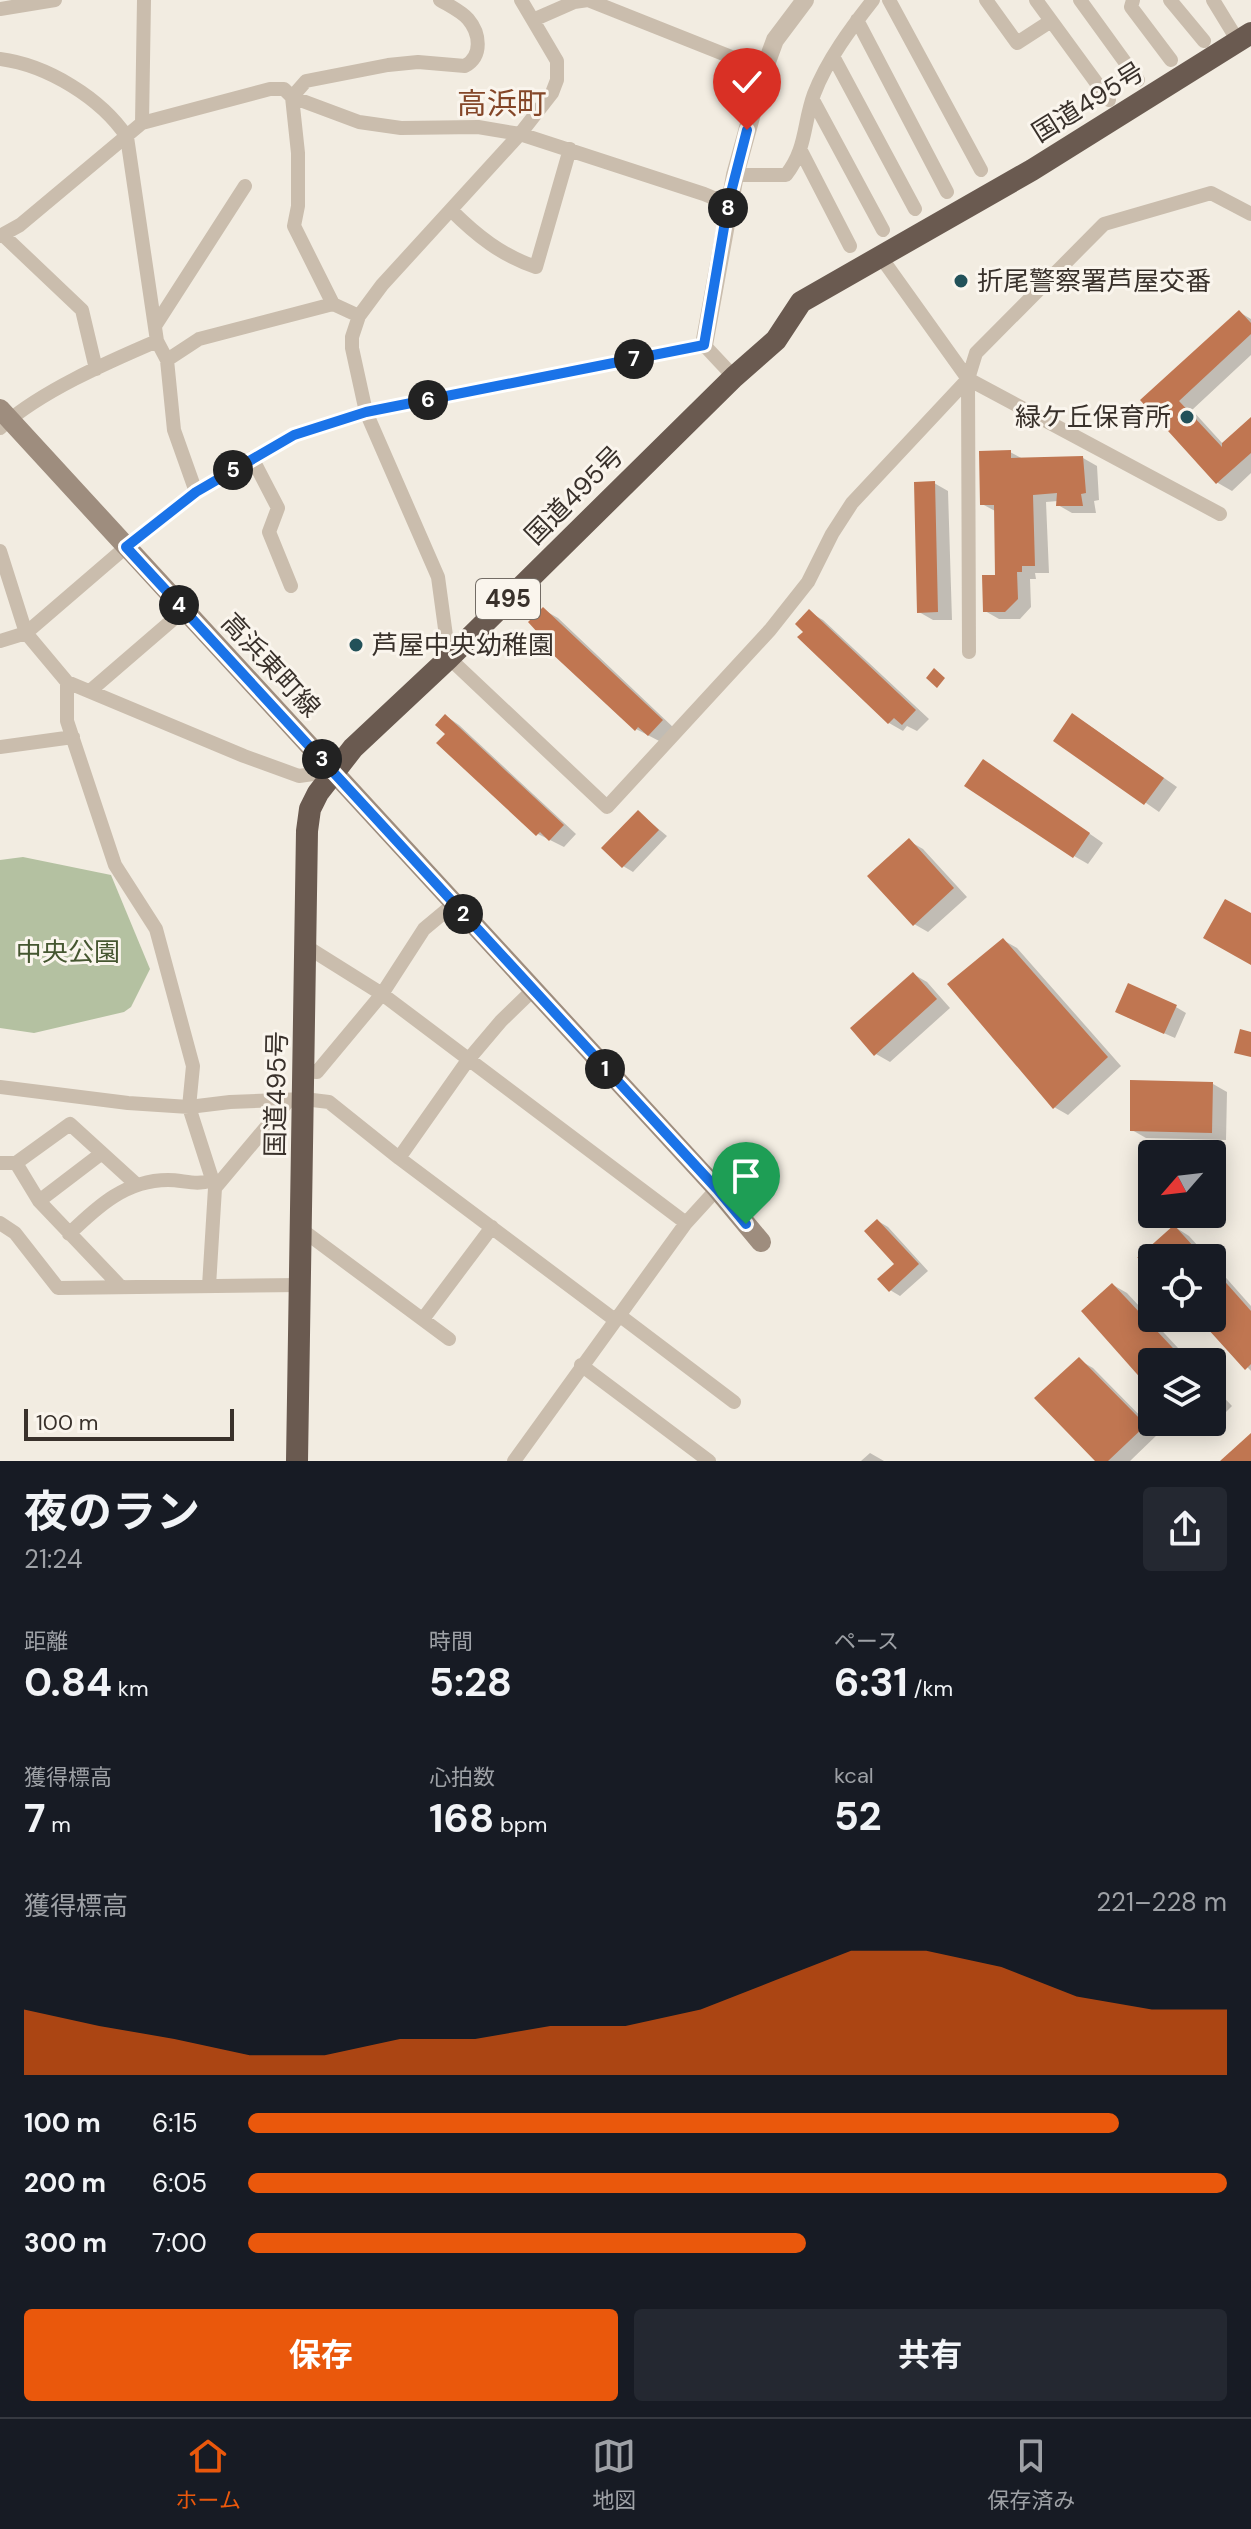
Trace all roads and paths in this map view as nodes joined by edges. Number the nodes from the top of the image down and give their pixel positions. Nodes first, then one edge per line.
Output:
1 (55, 0) edge
2 (144, 0) edge
3 (440, 0) edge
4 (521, 0) edge
5 (805, 0) edge
6 (873, 0) edge
7 (889, 0) edge
8 (986, 0) edge
9 (1036, 0) edge
10 (1080, 0) edge
11 (1133, 0) edge
12 (1170, 0) edge
13 (1213, 0) edge
14 (0, 9) edge
15 (533, 20) junction
16 (857, 20) junction
17 (1051, 21) junction
18 (1244, 37) edge
19 (1204, 41) dead end
20 (834, 58) junction
21 (0, 59) edge
22 (1171, 60) dead end
23 (764, 70) junction
24 (1138, 80) dead end
25 (292, 97) junction
26 (813, 100) junction
27 (1109, 100) dead end
28 (142, 123) junction
29 (520, 134) junction
30 (127, 137) junction
31 (570, 149) junction
32 (800, 149) junction
33 (981, 170) dead end
34 (735, 175) junction
35 (245, 186) dead end
36 (947, 192) dead end
37 (728, 204) junction
38 (915, 209) dead end
39 (451, 210) junction
40 (1251, 214) edge
41 (883, 230) dead end
42 (2, 236) edge
43 (850, 246) dead end
44 (880, 256) junction
45 (333, 304) junction
46 (359, 316) junction
47 (156, 334) junction
48 (704, 345) junction
49 (167, 360) junction
50 (96, 369) junction
51 (734, 377) junction
52 (968, 379) junction
53 (366, 412) junction
54 (3, 419) edge
55 (252, 458) junction
56 (196, 492) junction
57 (1220, 514) dead end
58 (126, 547) junction
59 (0, 551) edge
60 (291, 586) dead end
61 (184, 610) junction
62 (26, 633) junction
63 (0, 641) edge
64 (969, 652) dead end
65 (449, 658) junction
66 (67, 682) junction
67 (90, 691) junction
68 (73, 737) junction
69 (0, 747) edge
70 (334, 771) junction
71 (454, 904) junction
72 (307, 947) junction
73 (533, 990) junction
74 (382, 994) junction
75 (468, 1060) junction
76 (304, 1071) junction
77 (0, 1087) edge
78 (296, 1100) junction
79 (189, 1107) junction
80 (102, 1153) junction
81 (399, 1158) junction
82 (0, 1163) edge
83 (16, 1163) junction
84 (214, 1184) junction
85 (137, 1185) junction
86 (717, 1189) junction
87 (39, 1201) junction
88 (0, 1223) edge
89 (686, 1223) junction
90 (492, 1227) junction
91 (301, 1229) junction
92 (69, 1234) junction
93 (761, 1242) dead end
94 (300, 1285) junction
95 (209, 1286) junction
96 (121, 1287) junction
97 (617, 1318) junction
98 (423, 1319) junction
99 (449, 1339) dead end
100 (581, 1365) junction
101 (734, 1402) dead end
102 (297, 1461) edge
103 (514, 1461) edge
104 (709, 1461) edge

1 - 14 street
2 - 28 street
3 - 25 street
4 - 15 street
5 - 23 street
6 - 16 street
7 - 33 street
8 - 17 street
9 - 17 street
10 - 24 street
11 - 22 street
12 - 19 street
13 - 18 street
15 - 23 street
15 - 29 street
16 - 20 street
16 - 36 street
17 - 27 street
18 - 44 highway, 国道495号 / 495
20 - 26 street
20 - 38 street
21 - 30 street
23 - 34 street
25 - 28 street
25 - 29 street
25 - 45 street
26 - 32 street
26 - 41 street
28 - 30 street
29 - 31 street
29 - 39 street
30 - 42 street
30 - 47 street
31 - 37 street
31 - 39 street
32 - 34 street
32 - 43 street
34 - 37 street
35 - 47 street
37 - 48 street
39 - 46 street
40 - 52 street
42 - 50 street
44 - 51 highway, 国道495号 / 495
44 - 52 street
45 - 46 street
45 - 49 street
46 - 53 street
47 - 49 street
47 - 50 street
48 - 51 street
48 - 53 street
49 - 56 street
50 - 54 street
51 - 65 highway, 国道495号 / 495
52 - 57 street
52 - 64 street
52 - 65 street
53 - 55 street
53 - 65 street
54 - 58 main road, 高浜東町線
55 - 56 street
55 - 60 street
56 - 58 street
58 - 61 main road, 高浜東町線
58 - 62 street
59 - 62 street
61 - 67 street
61 - 70 main road, 高浜東町線
62 - 63 street
62 - 66 street
65 - 70 highway, 国道495号 / 495
66 - 67 street
66 - 68 street
67 - 70 street
68 - 69 street
68 - 79 street
70 - 71 main road, 高浜東町線
70 - 72 highway, 国道495号 / 495
71 - 73 main road, 高浜東町線
71 - 74 street
72 - 74 street
72 - 76 highway, 国道495号 / 495
73 - 75 street
73 - 86 main road, 高浜東町線
74 - 75 street
74 - 76 street
75 - 81 street
75 - 89 street
76 - 78 highway, 国道495号 / 495
77 - 79 street
78 - 79 street
78 - 81 street
78 - 84 street
78 - 91 highway, 国道495号 / 495
79 - 84 street
80 - 83 street
80 - 85 street
80 - 87 street
81 - 90 street
82 - 83 street
83 - 87 street
84 - 85 street
84 - 95 street
85 - 92 street
86 - 89 street
86 - 93 main road, 高浜東町線
87 - 92 street
88 - 96 street
89 - 97 street
90 - 97 street
90 - 98 street
91 - 94 highway, 国道495号 / 495
91 - 98 street
92 - 96 street
94 - 95 street
94 - 102 highway, 国道495号 / 495
95 - 96 street
97 - 100 street
97 - 101 street
98 - 99 street
100 - 103 street
100 - 104 street

